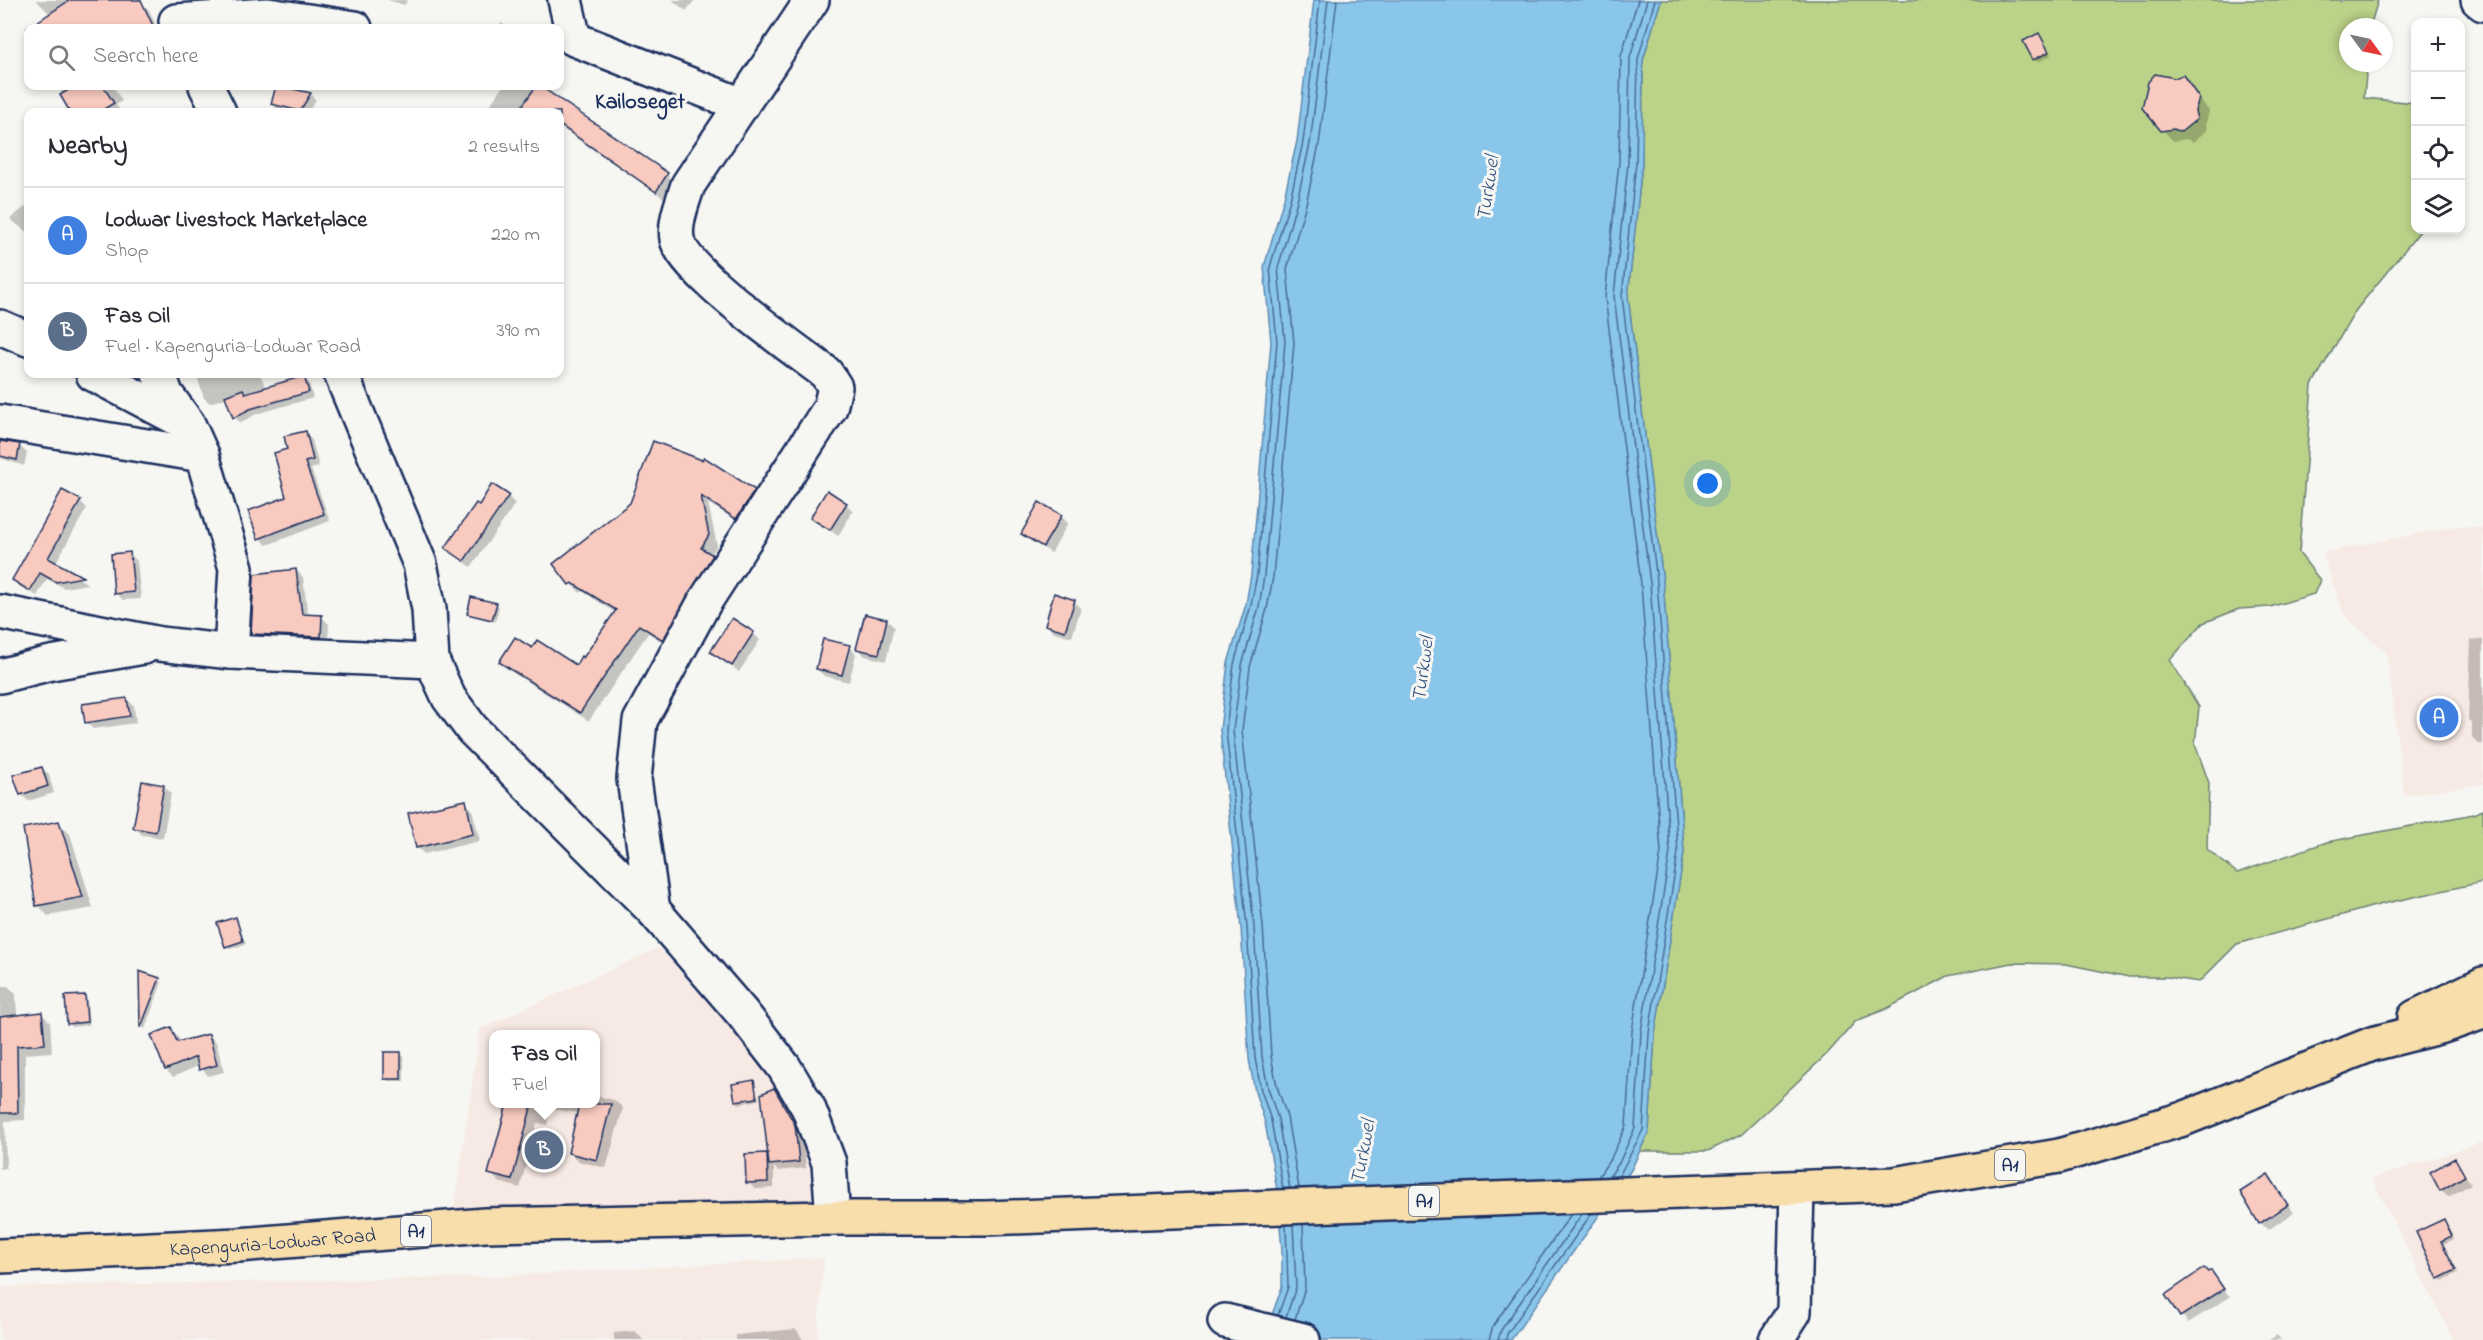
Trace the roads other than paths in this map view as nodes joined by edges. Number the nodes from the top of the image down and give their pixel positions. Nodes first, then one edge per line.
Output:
1 (565, 0) edge
2 (812, 0) edge
3 (2478, 0) edge
4 (2483, 4) edge
5 (174, 16) edge
6 (328, 24) edge
7 (208, 90) edge
8 (742, 105) junction
9 (217, 108) edge
10 (0, 327) edge
11 (24, 337) edge
12 (101, 378) edge
13 (160, 378) edge
14 (343, 378) edge
15 (0, 422) edge
16 (188, 424) junction
17 (202, 455) junction
18 (0, 612) edge
19 (160, 644) junction
20 (231, 652) junction
21 (432, 661) junction
22 (0, 676) edge
23 (653, 910) junction
24 (2483, 984) edge
25 (2483, 1012) edge
26 (2372, 1044) junction
27 (1797, 1188) junction
28 (833, 1218) junction
29 (0, 1256) edge
30 (1225, 1321) dead end
31 (1304, 1340) edge
32 (1776, 1340) edge

1 - 8 street
2 - 8 street
3 - 4 street
5 - 6 street
7 - 9 street
8 - 23 street
10 - 11 street
12 - 16 street
13 - 16 street
14 - 21 street
15 - 17 street
16 - 17 street
17 - 20 street
18 - 19 street
19 - 20 street
19 - 22 street
20 - 21 street
21 - 23 street
23 - 28 street
24 - 26 highway, A1
25 - 26 highway, A1
26 - 27 highway, A1
27 - 28 highway, A1
27 - 32 street
28 - 29 highway, Kapenguria-Lodwar Road / A1
30 - 31 street

